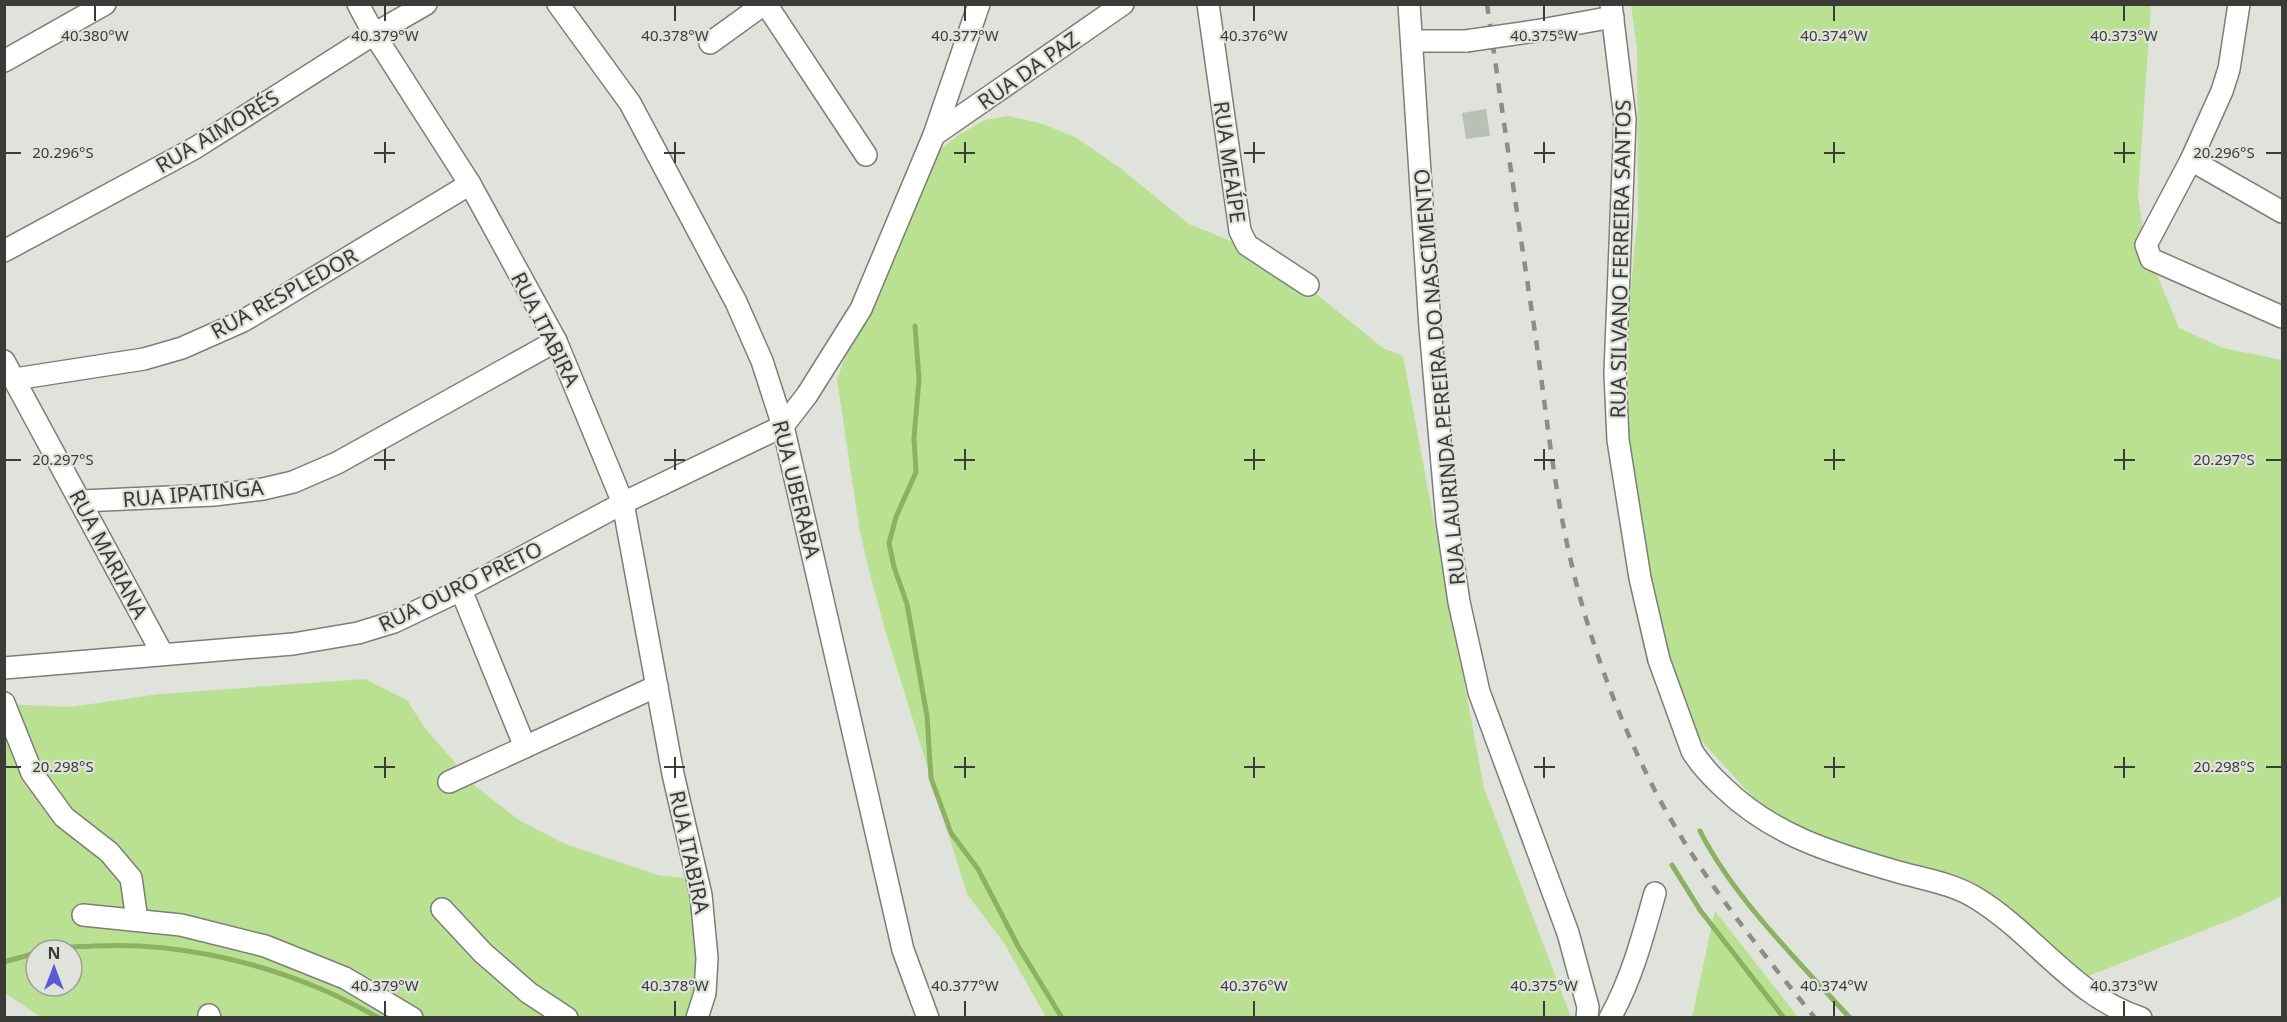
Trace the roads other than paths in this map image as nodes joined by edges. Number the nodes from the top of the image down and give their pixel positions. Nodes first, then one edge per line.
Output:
1 (105, 4) edge
2 (358, 4) edge
3 (426, 4) edge
4 (558, 4) edge
5 (765, 4) edge
6 (979, 4) edge
7 (1123, 4) edge
8 (1208, 4) edge
9 (1409, 4) edge
10 (2240, 4) edge
11 (1612, 11) edge
12 (374, 34) junction
13 (1412, 41) junction
14 (710, 43) dead end
15 (4, 61) edge
16 (934, 135) junction
17 (866, 155) dead end
18 (2191, 160) junction
19 (470, 184) junction
20 (2283, 212) edge
21 (4, 250) edge
22 (1308, 285) dead end
23 (2283, 318) edge
24 (556, 341) junction
25 (10, 370) edge
26 (783, 426) junction
27 (82, 501) junction
28 (623, 503) junction
29 (460, 590) junction
30 (162, 653) junction
31 (4, 668) edge
32 (657, 686) junction
33 (4, 703) edge
34 (525, 747) junction
35 (449, 782) dead end
36 (1655, 893) dead end
37 (442, 909) dead end
38 (82, 915) dead end
39 (137, 920) junction
40 (412, 1017) edge
41 (567, 1017) edge
42 (697, 1017) edge
43 (928, 1017) edge
44 (1587, 1017) edge
45 (1610, 1017) edge
46 (2141, 1017) edge

1 - 15 street
2 - 12 street, RUA ITABIRA
3 - 12 street, RUA AIMORÉS
4 - 26 street, RUA UBERABA
5 - 14 street
5 - 17 street
6 - 16 street
7 - 16 street, RUA DA PAZ
8 - 22 street, RUA MEAÍPE
9 - 13 street, RUA LAURINDA PEREIRA DO NASCIMENTO
10 - 18 street
11 - 13 street, bridge
11 - 46 street, RUA SILVANO FERREIRA SANTOS
12 - 19 street, RUA ITABIRA
12 - 21 street, RUA AIMORÉS
13 - 44 street, RUA LAURINDA PEREIRA DO NASCIMENTO
16 - 26 street
18 - 20 street
18 - 23 street
19 - 24 street, RUA ITABIRA
19 - 25 street, RUA RESPLEDOR
24 - 27 street, RUA IPATINGA
24 - 28 street, RUA ITABIRA
25 - 27 street, RUA MARIANA
26 - 28 street, RUA OURO PRETO
26 - 43 street, RUA UBERABA
27 - 30 street, RUA MARIANA
28 - 29 street, RUA OURO PRETO
28 - 32 street, RUA ITABIRA
29 - 30 street, RUA OURO PRETO
29 - 34 street
30 - 31 street, RUA OURO PRETO
32 - 34 street
32 - 42 street, RUA ITABIRA
33 - 39 street
34 - 35 street
36 - 45 street
37 - 41 street
38 - 39 street
39 - 40 street

